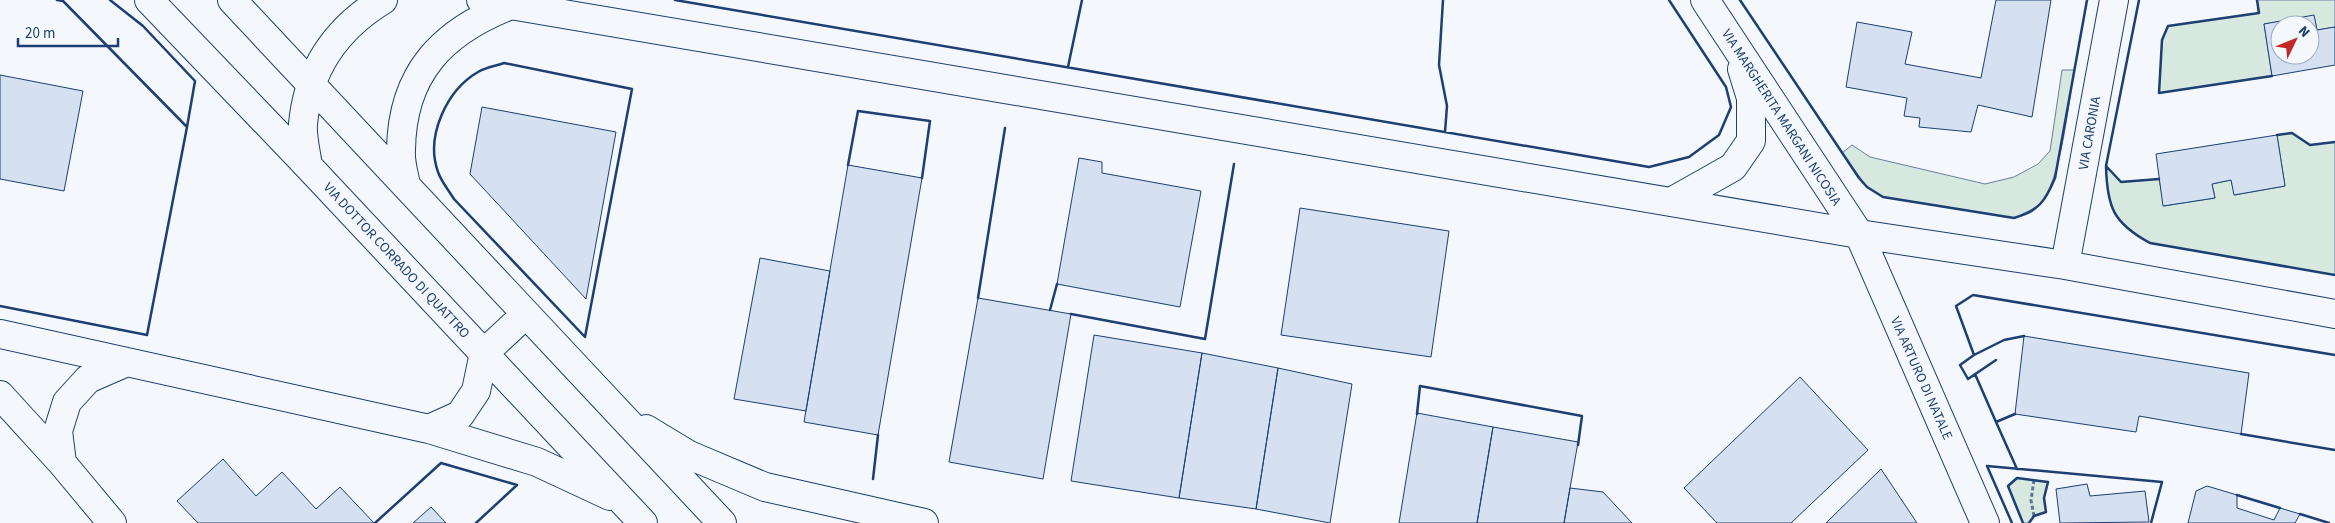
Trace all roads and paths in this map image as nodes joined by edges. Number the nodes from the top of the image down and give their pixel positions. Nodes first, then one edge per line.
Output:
1 (149, 0) edge
2 (232, 0) edge
3 (383, 0) edge
4 (481, 0) edge
5 (1705, 0) edge
6 (2114, 0) edge
7 (511, 5) junction
8 (1732, 42) junction
9 (311, 84) junction
10 (308, 166) junction
11 (406, 185) junction
12 (1670, 202) junction
13 (1859, 234) junction
14 (2065, 265) junction
15 (526, 314) junction
16 (2335, 314) edge
17 (0, 334) edge
18 (484, 353) junction
19 (127, 362) junction
20 (0, 395) edge
21 (615, 410) junction
22 (429, 429) junction
23 (62, 463) junction
24 (2034, 480) dead end
25 (623, 502) junction
26 (2034, 516) dead end
27 (112, 523) edge
28 (643, 523) edge
29 (722, 523) edge
30 (924, 523) edge
31 (1985, 523) edge

1 - 10 street, VIA DOTTOR CORRADO DI QUATTRO
2 - 9 street
3 - 9 street
4 - 7 street
5 - 8 street, VIA MARGHERITA MARGANI NICOSIA
6 - 14 street, VIA CARONIA
7 - 11 street
7 - 12 street
8 - 12 street
8 - 13 street, VIA MARGHERITA MARGANI NICOSIA
9 - 10 street
9 - 11 street
10 - 18 street, VIA DOTTOR CORRADO DI QUATTRO
11 - 15 street
12 - 13 street
13 - 14 street
13 - 31 street, VIA ARTURO DI NATALE
14 - 16 street
15 - 18 street
15 - 21 street
17 - 19 street
18 - 22 street
18 - 25 street, VIA DOTTOR CORRADO DI QUATTRO
19 - 22 street
19 - 23 street
20 - 23 street
21 - 29 street
21 - 30 street
22 - 25 street
23 - 27 street
24 - 26 path
25 - 28 street, VIA DOTTOR CORRADO DI QUATTRO

